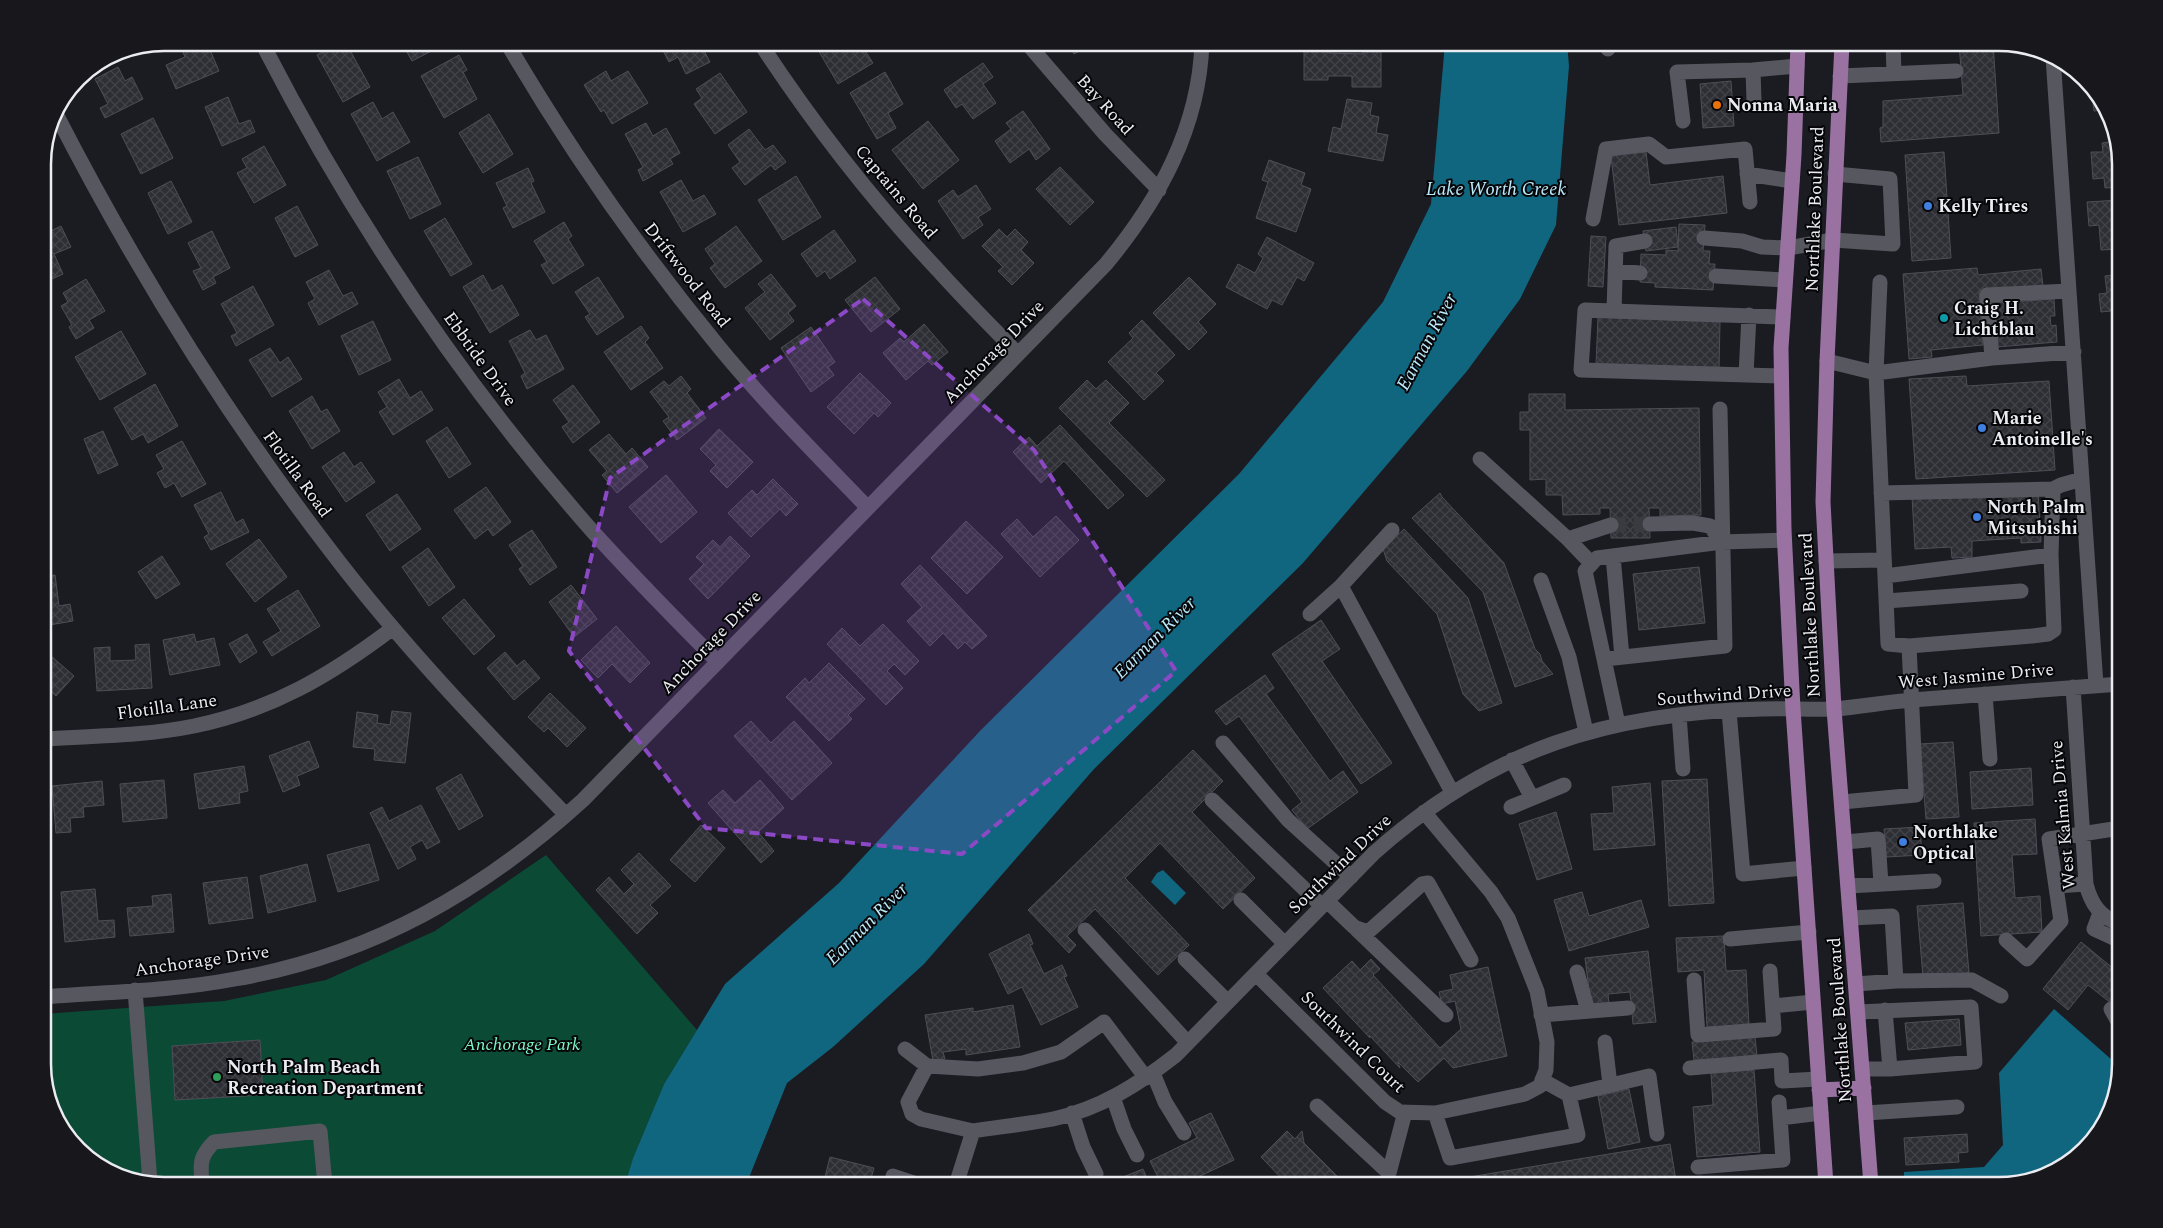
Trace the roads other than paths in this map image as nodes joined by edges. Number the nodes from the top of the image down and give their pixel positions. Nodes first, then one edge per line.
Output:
1 (267, 51) edge
2 (511, 51) edge
3 (766, 51) edge
4 (1035, 51) edge
5 (1201, 51) edge
6 (1798, 51) edge
7 (1841, 51) edge
8 (1893, 51) edge
9 (2054, 65) edge
10 (1797, 66) junction
11 (1753, 70) junction
12 (1956, 71) dead end
13 (1894, 73) junction
14 (1840, 76) junction
15 (1754, 101) dead end
16 (60, 121) edge
17 (1683, 121) dead end
18 (1748, 174) junction
19 (1835, 174) junction
20 (1792, 181) junction
21 (1159, 190) junction
22 (1750, 202) dead end
23 (1593, 219) dead end
24 (1704, 238) dead end
25 (1832, 240) junction
26 (1645, 241) dead end
27 (1788, 248) junction
28 (1615, 271) junction
29 (1640, 273) dead end
30 (1716, 276) dead end
31 (1785, 280) junction
32 (1880, 282) dead end
33 (2069, 290) junction
34 (1614, 311) junction
35 (1749, 315) junction
36 (1783, 317) junction
37 (2074, 352) junction
38 (1018, 354) junction
39 (1992, 358) junction
40 (1827, 361) junction
41 (1876, 373) junction
42 (1746, 375) junction
43 (1782, 376) junction
44 (1720, 409) dead end
45 (1480, 459) dead end
46 (2082, 479) junction
47 (2053, 489) junction
48 (1881, 493) junction
49 (868, 508) junction
50 (1650, 524) tunnel mouth
51 (1611, 525) tunnel mouth
52 (1392, 530) dead end
53 (1568, 539) junction
54 (1784, 540) junction
55 (1722, 542) junction
56 (2051, 555) junction
57 (1613, 556) junction
58 (1884, 560) junction
59 (1826, 561) junction
60 (1591, 563) junction
61 (1885, 576) junction
62 (1541, 580) dead end
63 (1341, 586) junction
64 (2021, 591) dead end
65 (1886, 601) junction
66 (1310, 614) dead end
67 (393, 628) junction
68 (1909, 646) junction
69 (1622, 657) junction
70 (1605, 659) junction
71 (718, 662) junction
72 (2112, 684) edge
73 (2096, 685) junction
74 (2073, 687) junction
75 (1985, 694) junction
76 (1910, 700) junction
77 (1793, 709) junction
78 (1834, 709) junction
79 (1730, 711) junction
80 (1679, 715) junction
81 (1618, 724) junction
82 (1586, 732) junction
83 (51, 738) edge
84 (1223, 743) dead end
85 (1990, 759) dead end
86 (1512, 760) junction
87 (1683, 769) dead end
88 (1564, 785) dead end
89 (1452, 792) junction
90 (1532, 798) junction
91 (1212, 800) dead end
92 (1842, 802) junction
93 (1511, 807) dead end
94 (1424, 812) junction
95 (566, 815) junction
96 (2112, 829) edge
97 (2081, 834) junction
98 (1845, 842) junction
99 (1804, 868) junction
100 (1351, 877) junction
101 (1934, 881) dead end
102 (1881, 884) junction
103 (2086, 884) junction
104 (1849, 886) junction
105 (2056, 886) junction
106 (1241, 900) dead end
107 (1325, 904) junction
108 (2100, 913) junction
109 (1851, 918) junction
110 (2112, 921) edge
111 (1354, 927) junction
112 (1085, 930) dead end
113 (1809, 932) junction
114 (2112, 937) edge
115 (1730, 939) dead end
116 (2006, 940) dead end
117 (1285, 944) junction
118 (1185, 959) dead end
119 (1471, 960) dead end
120 (1770, 970) dead end
121 (1577, 972) dead end
122 (1256, 974) junction
123 (1694, 980) dead end
124 (1896, 981) junction
125 (1856, 984) junction
126 (135, 990) junction
127 (51, 996) edge
128 (2001, 996) dead end
129 (1228, 1002) junction
130 (1813, 1002) junction
131 (1773, 1006) junction
132 (1628, 1008) dead end
133 (1885, 1010) junction
134 (1588, 1011) junction
135 (1858, 1012) junction
136 (1446, 1015) dead end
137 (1541, 1015) junction
138 (1188, 1042) junction
139 (1605, 1042) dead end
140 (905, 1049) dead end
141 (927, 1066) junction
142 (1690, 1068) dead end
143 (1862, 1069) junction
144 (1890, 1069) junction
145 (1150, 1076) junction
146 (1542, 1080) junction
147 (1610, 1084) junction
148 (1819, 1085) junction
149 (1864, 1088) junction
150 (1569, 1095) junction
151 (1113, 1097) junction
152 (1779, 1102) dead end
153 (1317, 1106) dead end
154 (1957, 1107) dead end
155 (1405, 1112) junction
156 (1072, 1113) junction
157 (1434, 1113) junction
158 (1821, 1113) junction
159 (1866, 1113) junction
160 (1780, 1118) junction
161 (973, 1132) junction
162 (1184, 1133) dead end
163 (1657, 1134) dead end
164 (1137, 1155) dead end
165 (1698, 1167) dead end
166 (1096, 1174) dead end
167 (150, 1176) edge
168 (201, 1177) edge
169 (323, 1177) edge
170 (959, 1177) edge
171 (1825, 1177) edge
172 (1870, 1177) edge

1 - 71 street, Ebbtide Drive
2 - 49 street, Driftwood Road
3 - 38 street, Captains Road
4 - 21 street, Bay Road
5 - 21 street, Anchorage Drive
6 - 10 main road, Northlake Boulevard
7 - 14 main road, Northlake Boulevard
8 - 13 street
9 - 33 street
10 - 11 street
10 - 20 main road, Northlake Boulevard
11 - 15 street
11 - 17 street
12 - 13 street
13 - 14 street
14 - 19 main road, Northlake Boulevard
16 - 67 street, Flotilla Road
18 - 20 street
18 - 22 street
18 - 23 street
19 - 25 main road, Northlake Boulevard
19 - 25 street
20 - 27 main road, Northlake Boulevard
21 - 38 street, Anchorage Drive
24 - 27 street
25 - 27 street
25 - 40 main road, Northlake Boulevard
26 - 28 street
27 - 31 main road, Northlake Boulevard
28 - 29 street
28 - 34 street
30 - 31 street
31 - 36 main road, Northlake Boulevard
32 - 41 street
33 - 37 street
33 - 39 street
34 - 35 street
34 - 42 street
35 - 36 street
35 - 42 street
36 - 43 main road, Northlake Boulevard
37 - 39 street
37 - 46 street
38 - 49 street, Anchorage Drive
39 - 41 street
40 - 41 street
40 - 59 main road, Northlake Boulevard
41 - 48 street
42 - 43 street
43 - 54 main road, Northlake Boulevard
44 - 55 street
45 - 53 street
46 - 47 street
46 - 73 street
47 - 48 street
47 - 56 street
48 - 58 street
49 - 71 street, Anchorage Drive
50 - 55 street
51 - 53 street
52 - 63 street
53 - 60 street
54 - 55 street
54 - 77 main road, Northlake Boulevard
55 - 57 street
55 - 69 street
56 - 61 street
56 - 68 street
57 - 60 street
57 - 69 street
58 - 59 street
58 - 61 street
59 - 78 main road, Northlake Boulevard
60 - 70 street
61 - 65 street
62 - 82 street
63 - 66 street
63 - 89 street
64 - 65 street
65 - 68 street
67 - 83 street, Flotilla Lane
67 - 95 street, Flotilla Road
68 - 76 street
69 - 70 street
70 - 81 street
71 - 95 street, Anchorage Drive
72 - 73 street, West Jasmine Drive
73 - 74 street, West Jasmine Drive
74 - 75 street, West Jasmine Drive
74 - 97 street, West Kalmia Drive
75 - 76 street, West Jasmine Drive
75 - 85 street
76 - 78 street, West Jasmine Drive
76 - 92 street
77 - 78 street, Southwind Drive
77 - 79 street, Southwind Drive
77 - 99 main road, Northlake Boulevard
78 - 92 main road, Northlake Boulevard
79 - 80 street, Southwind Drive
79 - 99 street
80 - 81 street, Southwind Drive
80 - 87 street
81 - 82 street, Southwind Drive
82 - 86 street, Southwind Drive
84 - 100 street
86 - 89 street, Southwind Drive
86 - 90 street
88 - 90 street
89 - 94 street, Southwind Drive
90 - 93 street
91 - 107 street
92 - 98 main road, Northlake Boulevard
94 - 100 street, Southwind Drive
94 - 137 street
95 - 126 street, Anchorage Drive
96 - 97 street
97 - 103 street, West Kalmia Drive
97 - 105 street
98 - 102 street
98 - 104 main road, Northlake Boulevard
99 - 113 main road, Northlake Boulevard
100 - 107 street, Southwind Drive
101 - 102 street
102 - 104 street
103 - 105 street
103 - 108 street, West Kalmia Drive
104 - 109 main road, Northlake Boulevard
105 - 116 street
106 - 117 street
107 - 111 street
107 - 117 street, Southwind Drive
108 - 110 street
108 - 114 street
109 - 124 street
109 - 125 main road, Northlake Boulevard
111 - 119 street
111 - 136 street
112 - 138 street
113 - 115 street
113 - 130 main road, Northlake Boulevard
117 - 122 street, Southwind Drive
118 - 129 street
120 - 131 street
121 - 134 street
122 - 129 street, Southwind Drive
122 - 155 street, Southwind Court
123 - 131 street
124 - 125 street
124 - 128 street
125 - 135 main road, Northlake Boulevard
126 - 127 street, Anchorage Drive
126 - 167 street
129 - 138 street, Southwind Drive
130 - 131 street
130 - 148 main road, Northlake Boulevard
132 - 134 street
133 - 135 street
133 - 144 street
133 - 144 street
134 - 137 street
135 - 143 main road, Northlake Boulevard
137 - 146 street
138 - 145 street, Southwind Drive
139 - 147 street
140 - 141 street
141 - 145 street
141 - 161 street
142 - 148 street
143 - 144 street
143 - 149 main road, Northlake Boulevard
145 - 151 street, Southwind Drive
145 - 162 street
146 - 150 street
146 - 157 street, Southwind Court
147 - 150 street
147 - 163 street
148 - 149 main road
148 - 158 main road, Northlake Boulevard
149 - 159 main road, Northlake Boulevard
150 - 157 street
151 - 156 street, Southwind Drive
151 - 164 street
152 - 160 street
153 - 155 street
154 - 159 street
155 - 157 street, Southwind Court
156 - 161 street, Southwind Drive
156 - 166 street
158 - 160 street
158 - 171 main road, Northlake Boulevard
159 - 172 main road, Northlake Boulevard
160 - 165 street
161 - 170 street
168 - 169 street

